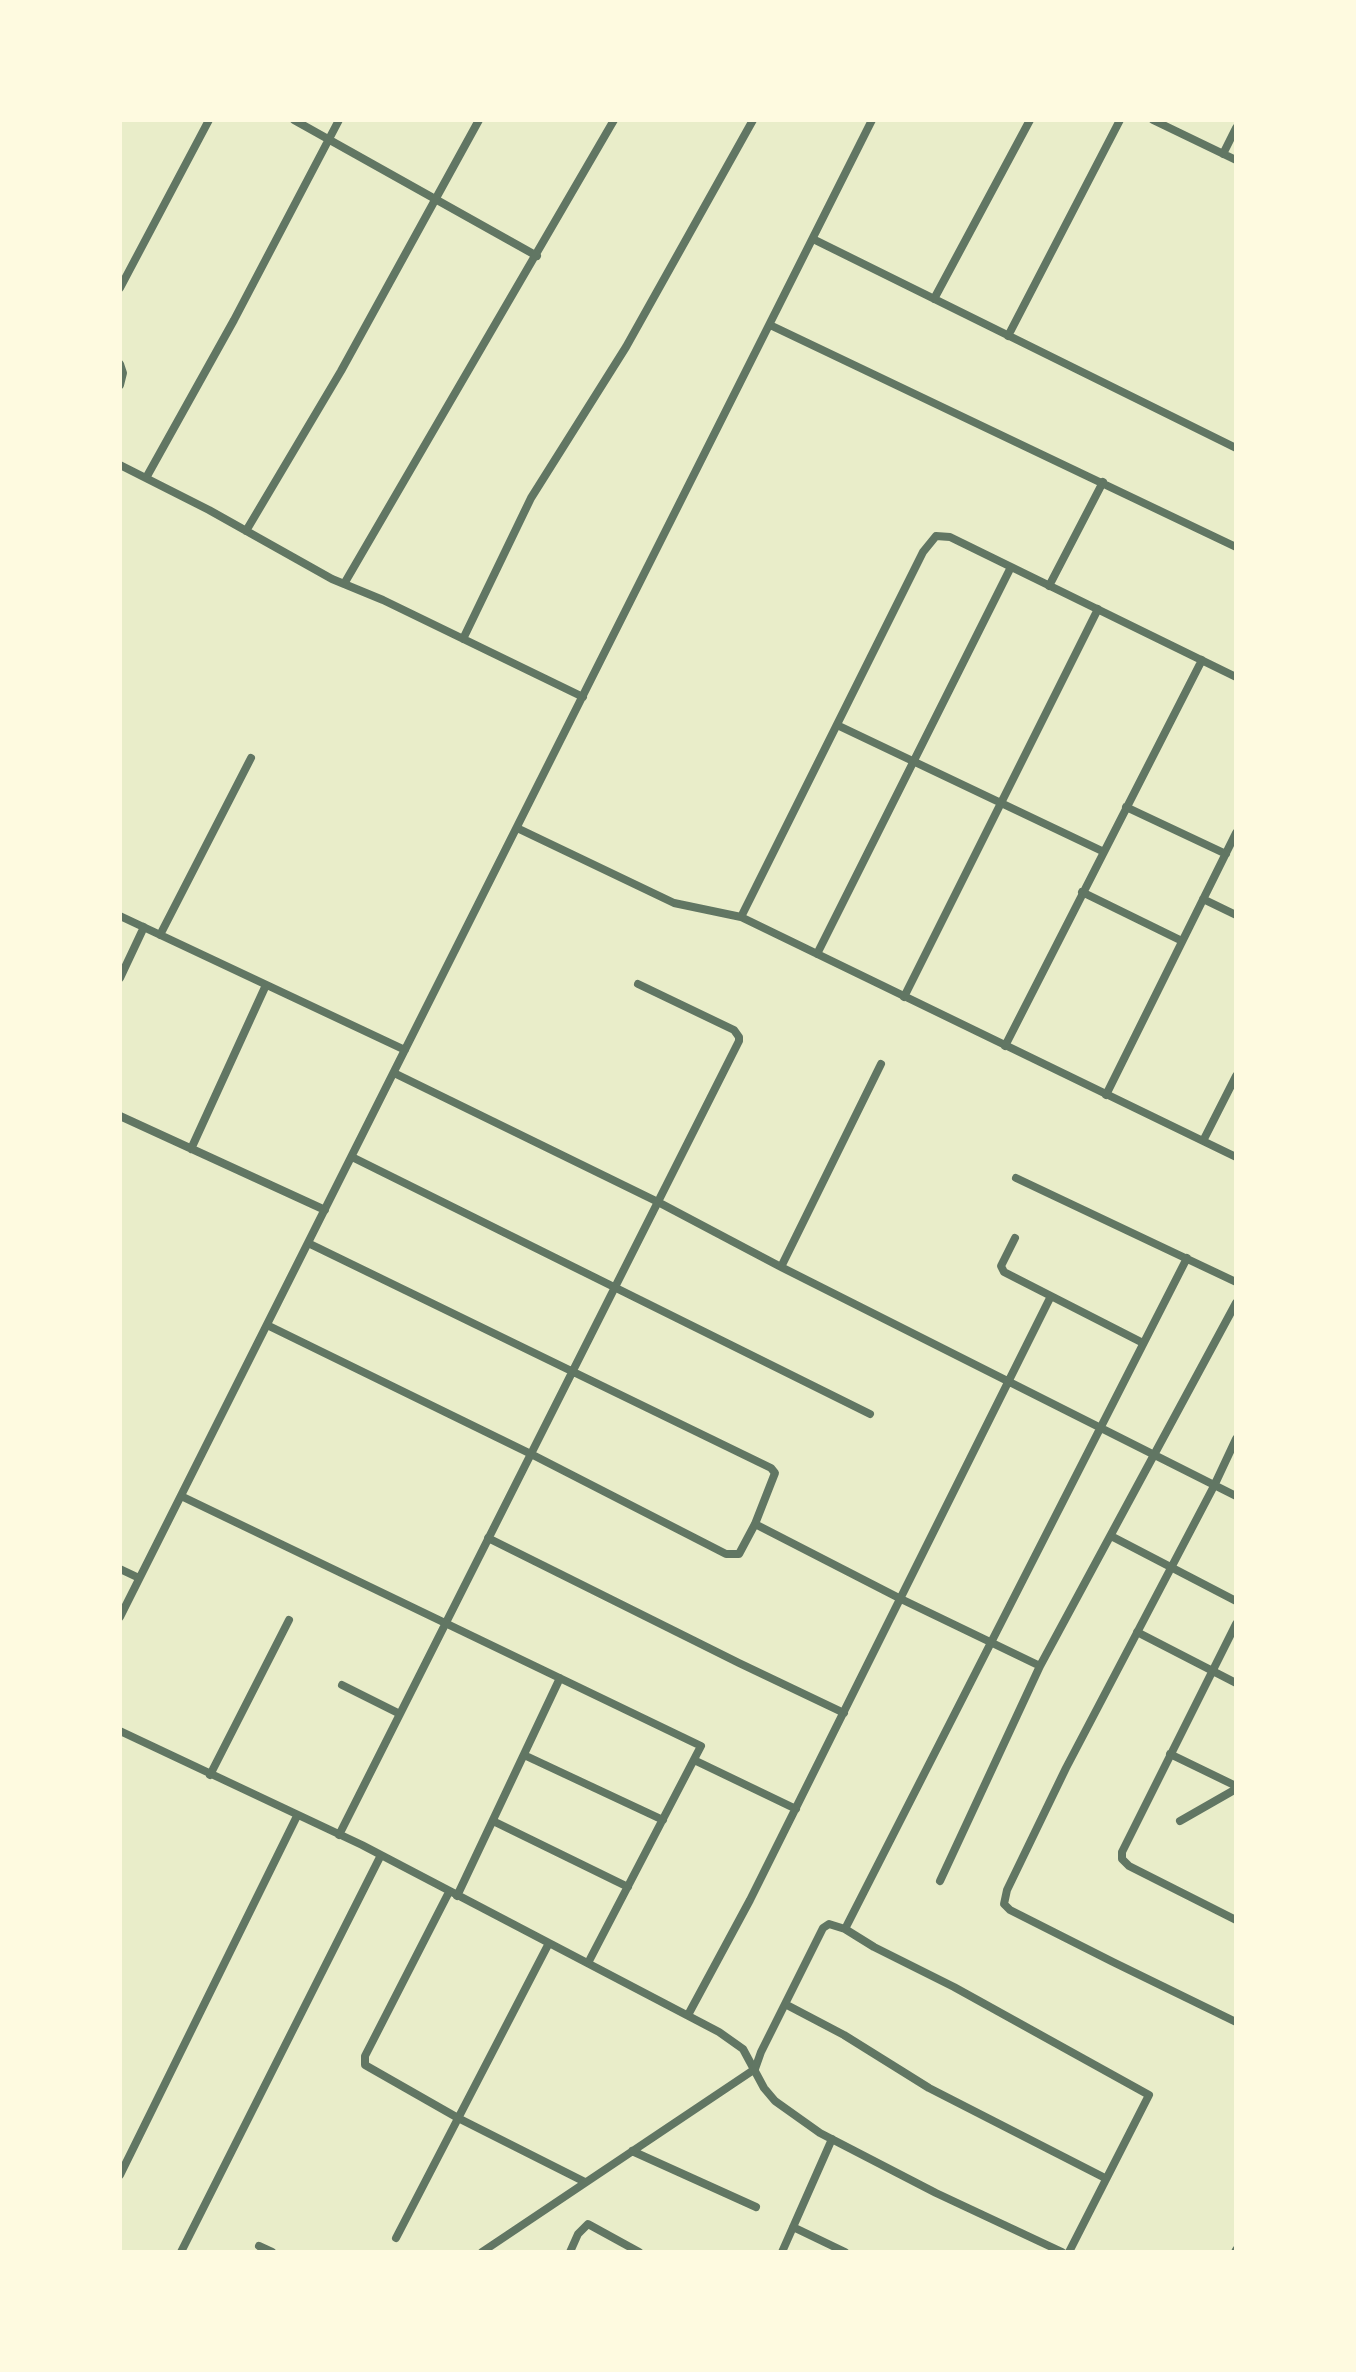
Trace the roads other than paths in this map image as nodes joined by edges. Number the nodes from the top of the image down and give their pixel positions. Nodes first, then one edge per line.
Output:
1 (209, 120) edge
2 (294, 120) edge
3 (339, 120) edge
4 (479, 120) edge
5 (614, 120) edge
6 (753, 120) edge
7 (872, 120) edge
8 (1030, 120) edge
9 (1120, 120) edge
10 (1153, 120) edge
11 (1236, 128) edge
12 (329, 139) junction
13 (1223, 154) junction
14 (1236, 160) edge
15 (435, 200) junction
16 (813, 239) junction
17 (537, 256) junction
18 (120, 288) edge
19 (934, 299) junction
20 (770, 325) junction
21 (1008, 336) junction
22 (120, 364) edge
23 (120, 385) edge
24 (1236, 448) edge
25 (120, 465) edge
26 (146, 478) junction
27 (1103, 482) junction
28 (246, 531) junction
29 (1236, 547) edge
30 (1011, 567) junction
31 (344, 584) junction
32 (1049, 586) junction
33 (1098, 609) junction
34 (463, 639) junction
35 (1202, 660) junction
36 (1236, 677) edge
37 (583, 697) junction
38 (837, 725) junction
39 (251, 758) dead end
40 (913, 761) junction
41 (1002, 804) junction
42 (1126, 807) junction
43 (517, 828) junction
44 (1236, 833) edge
45 (1102, 851) junction
46 (1226, 854) junction
47 (1082, 892) junction
48 (1203, 899) junction
49 (1236, 915) edge
50 (120, 916) edge
51 (741, 917) junction
52 (144, 927) junction
53 (160, 935) junction
54 (1182, 941) junction
55 (817, 954) junction
56 (120, 978) edge
57 (638, 984) dead end
58 (266, 985) junction
59 (904, 997) junction
60 (1005, 1046) junction
61 (405, 1050) junction
62 (881, 1064) dead end
63 (394, 1073) junction
64 (1236, 1076) edge
65 (1106, 1095) junction
66 (120, 1116) edge
67 (1203, 1141) junction
68 (191, 1149) junction
69 (352, 1157) junction
70 (1236, 1157) edge
71 (1016, 1178) dead end
72 (658, 1202) junction
73 (325, 1210) junction
74 (1015, 1238) dead end
75 (308, 1243) junction
76 (1187, 1258) junction
77 (781, 1267) junction
78 (1236, 1282) edge
79 (616, 1286) junction
80 (1051, 1296) junction
81 (1236, 1303) edge
82 (267, 1325) junction
83 (1143, 1343) junction
84 (573, 1371) junction
85 (1009, 1381) junction
86 (870, 1414) dead end
87 (1100, 1427) junction
88 (1236, 1439) edge
89 (531, 1454) junction
90 (1155, 1456) junction
91 (1214, 1486) junction
92 (181, 1496) junction
93 (1236, 1496) edge
94 (755, 1524) junction
95 (1111, 1536) junction
96 (488, 1538) junction
97 (1171, 1568) junction
98 (120, 1569) edge
99 (139, 1578) junction
100 (901, 1599) junction
101 (1236, 1601) edge
102 (120, 1617) edge
103 (289, 1620) dead end
104 (445, 1623) junction
105 (1236, 1624) edge
106 (1137, 1632) junction
107 (991, 1642) junction
108 (1040, 1666) junction
109 (1213, 1670) junction
110 (560, 1678) junction
111 (1236, 1683) edge
112 (342, 1685) dead end
113 (844, 1713) junction
114 (400, 1714) junction
115 (120, 1731) edge
116 (1170, 1754) junction
117 (524, 1755) junction
118 (694, 1760) junction
119 (210, 1775) junction
120 (1236, 1788) edge
121 (796, 1809) junction
122 (297, 1816) junction
123 (663, 1820) junction
124 (493, 1821) junction
125 (1180, 1821) dead end
126 (339, 1835) junction
127 (381, 1855) junction
128 (940, 1881) dead end
129 (628, 1887) junction
130 (453, 1894) junction
131 (1236, 1920) edge
132 (845, 1929) junction
133 (549, 1943) junction
134 (588, 1963) junction
135 (785, 2004) junction
136 (688, 2015) junction
137 (1236, 2022) edge
138 (755, 2069) junction
139 (458, 2118) junction
140 (832, 2139) junction
141 (632, 2151) junction
142 (120, 2175) edge
143 (1105, 2178) junction
144 (585, 2182) junction
145 (756, 2207) dead end
146 (793, 2227) junction
147 (396, 2238) dead end
148 (259, 2246) dead end
149 (181, 2252) edge
150 (272, 2252) edge
151 (482, 2252) edge
152 (570, 2252) edge
153 (639, 2252) edge
154 (782, 2252) edge
155 (845, 2252) edge
156 (1062, 2252) edge
157 (1069, 2252) edge

1 - 18 street
2 - 12 street
3 - 12 street
4 - 15 street
5 - 17 street
6 - 34 street
7 - 16 street
8 - 19 street
9 - 21 street
10 - 13 street
11 - 13 street
12 - 15 street
12 - 26 street
13 - 14 street
15 - 17 street
15 - 28 street
16 - 19 street
16 - 20 street
17 - 31 street
19 - 21 street
20 - 27 street
20 - 37 street
21 - 24 street
22 - 23 street
25 - 26 street
26 - 28 street
27 - 29 street
27 - 32 street
28 - 31 street
30 - 32 street
30 - 38 street
30 - 40 street
31 - 34 street
32 - 33 street
33 - 35 street
33 - 41 street
34 - 37 street
35 - 36 street
35 - 42 street
37 - 43 street
38 - 40 street
38 - 51 street
39 - 53 street
40 - 41 street
40 - 55 street
41 - 45 street
41 - 59 street
42 - 45 street
42 - 46 street
43 - 51 street
43 - 61 street
44 - 46 street
45 - 47 street
46 - 48 street
47 - 54 street
47 - 60 street
48 - 49 street
48 - 54 street
50 - 52 street
51 - 55 street
52 - 53 street
52 - 56 street
53 - 58 street
54 - 65 street
55 - 59 street
57 - 72 street
58 - 61 street
58 - 68 street
59 - 60 street
60 - 65 street
61 - 63 street
62 - 77 street
63 - 69 street
63 - 72 street
64 - 67 street
65 - 67 street
66 - 68 street
67 - 70 street
68 - 73 street
69 - 73 street
69 - 79 street
71 - 76 street
72 - 77 street
72 - 79 street
73 - 75 street
74 - 80 street
75 - 82 street
75 - 84 street
76 - 78 street
76 - 83 street
77 - 85 street
79 - 84 street
79 - 86 street
80 - 83 street
80 - 85 street
81 - 90 street
82 - 89 street
82 - 92 street
83 - 87 street
84 - 89 street
84 - 94 street
85 - 87 street
85 - 100 street
87 - 90 street
87 - 107 street
88 - 91 street
89 - 94 street
89 - 96 street
90 - 91 street
90 - 95 street
91 - 93 street
91 - 97 street
92 - 99 street
92 - 104 street
94 - 100 street
95 - 97 street
95 - 108 street
96 - 104 street
96 - 113 street
97 - 101 street
97 - 106 street
98 - 99 street
99 - 102 street
100 - 107 street
100 - 113 street
103 - 119 street
104 - 110 street
104 - 114 street
105 - 109 street
106 - 109 street
106 - 137 street
107 - 108 street
107 - 132 street
108 - 128 street
109 - 111 street
109 - 116 street
110 - 117 street
110 - 118 street
112 - 114 street
113 - 121 street
114 - 126 street
115 - 119 street
116 - 120 street
116 - 131 street
117 - 123 street
117 - 124 street
118 - 121 street
118 - 123 street
119 - 122 street
120 - 125 street
121 - 136 street
122 - 126 street
122 - 142 street
123 - 129 street
124 - 129 street
124 - 130 street
126 - 127 street
127 - 130 street
127 - 149 street
129 - 134 street
130 - 133 street
130 - 139 street
132 - 135 street
132 - 143 street
133 - 134 street
133 - 139 street
134 - 136 street
135 - 138 street
135 - 143 street
136 - 138 street
138 - 140 street
138 - 141 street
139 - 144 street
139 - 147 street
140 - 146 street
140 - 156 street
141 - 144 street
141 - 145 street
143 - 157 street
144 - 151 street
146 - 154 street
146 - 155 street
148 - 150 street
152 - 153 street

